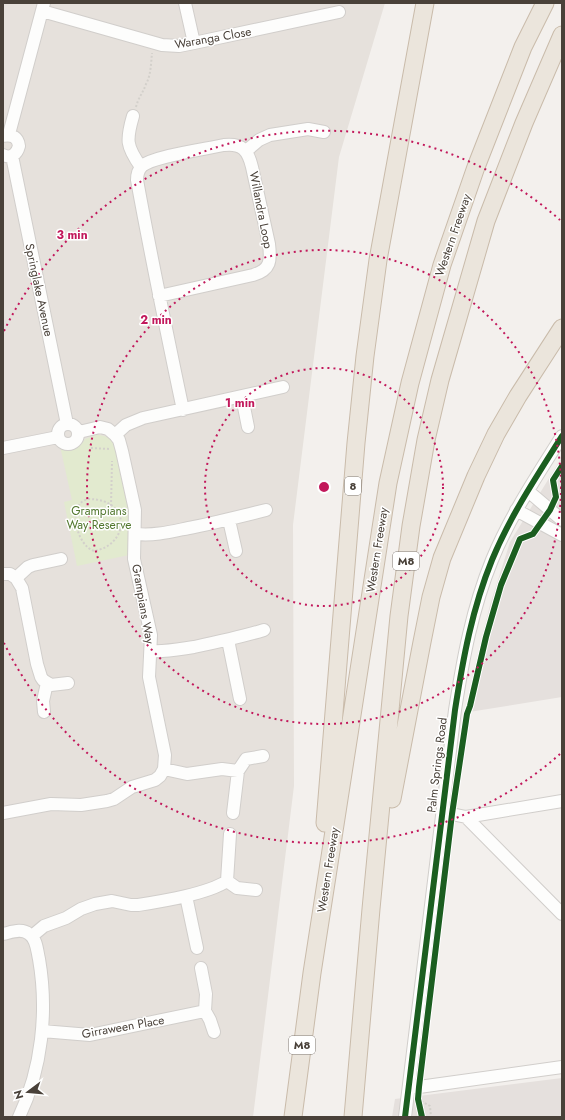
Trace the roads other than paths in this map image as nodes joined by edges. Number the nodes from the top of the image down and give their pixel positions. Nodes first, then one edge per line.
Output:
1 (186, 3) edge
2 (425, 3) edge
3 (545, 3) edge
4 (43, 7) edge
5 (339, 12) dead end
6 (562, 35) edge
7 (194, 43) junction
8 (133, 116) road end
9 (324, 132) dead end
10 (6, 135) edge
11 (246, 151) junction
12 (7, 155) edge
13 (141, 167) junction
14 (159, 296) junction
15 (562, 328) edge
16 (283, 387) dead end
17 (242, 397) junction
18 (183, 410) junction
19 (67, 424) junction
20 (248, 427) dead end
21 (79, 432) junction
22 (115, 435) junction
23 (562, 436) edge
24 (58, 437) junction
25 (3, 448) edge
26 (528, 491) junction
27 (266, 510) dead end
28 (516, 510) junction
29 (229, 520) junction
30 (562, 520) edge
31 (136, 534) junction
32 (562, 535) edge
33 (236, 551) dead end
34 (61, 559) dead end
35 (3, 574) edge
36 (16, 578) junction
37 (264, 630) dead end
38 (228, 640) junction
39 (151, 651) junction
40 (47, 683) junction
41 (68, 683) dead end
42 (240, 699) dead end
43 (44, 712) dead end
44 (263, 756) dead end
45 (164, 769) junction
46 (238, 771) junction
47 (562, 801) edge
48 (442, 812) junction
49 (3, 813) edge
50 (234, 813) dead end
51 (466, 817) junction
52 (230, 834) dead end
53 (228, 882) junction
54 (256, 890) dead end
55 (186, 896) junction
56 (562, 914) edge
57 (3, 934) edge
58 (32, 936) junction
59 (197, 948) dead end
60 (201, 968) dead end
61 (312, 973) junction
62 (205, 1011) junction
63 (42, 1031) junction
64 (214, 1032) dead end
65 (562, 1067) edge
66 (414, 1086) junction
67 (354, 1114) edge
68 (19, 1117) edge
69 (293, 1117) edge
70 (406, 1117) edge

1 - 7 street
2 - 61 highway, 8
3 - 61 highway, Western Freeway / M8
4 - 7 street, Waranga Close
4 - 10 street
5 - 7 street, Waranga Close
6 - 67 highway, M8
8 - 13 street
9 - 11 street
10 - 12 street
11 - 13 street
11 - 14 street, Willandra Loop
12 - 19 street, Springlake Avenue
13 - 14 street
14 - 18 street
15 - 67 highway
16 - 17 street
17 - 18 street
17 - 20 street
18 - 22 street
19 - 21 street
19 - 24 street
21 - 22 street
21 - 24 street
22 - 31 street, Grampians Way
23 - 26 street, Palm Springs Road
24 - 25 street
26 - 28 street, Palm Springs Road
26 - 30 street
27 - 29 street
28 - 32 street
28 - 48 street, Palm Springs Road
29 - 31 street
29 - 33 street
31 - 39 street, Grampians Way
34 - 36 street
35 - 36 street
36 - 40 street
37 - 38 street
38 - 39 street
38 - 42 street
39 - 45 street, Grampians Way
40 - 41 street
40 - 43 street
44 - 46 street
45 - 46 street
45 - 49 street
46 - 50 street
47 - 51 street
48 - 51 street
48 - 66 street, Palm Springs Road
51 - 56 street
52 - 53 street
53 - 54 street
53 - 55 street
55 - 58 street
55 - 59 street
57 - 58 street
58 - 63 street
60 - 62 street
61 - 69 highway, Western Freeway / M8
62 - 63 street, Girraween Place
62 - 64 street
63 - 68 street
65 - 66 street
66 - 70 street, Palm Springs Road

